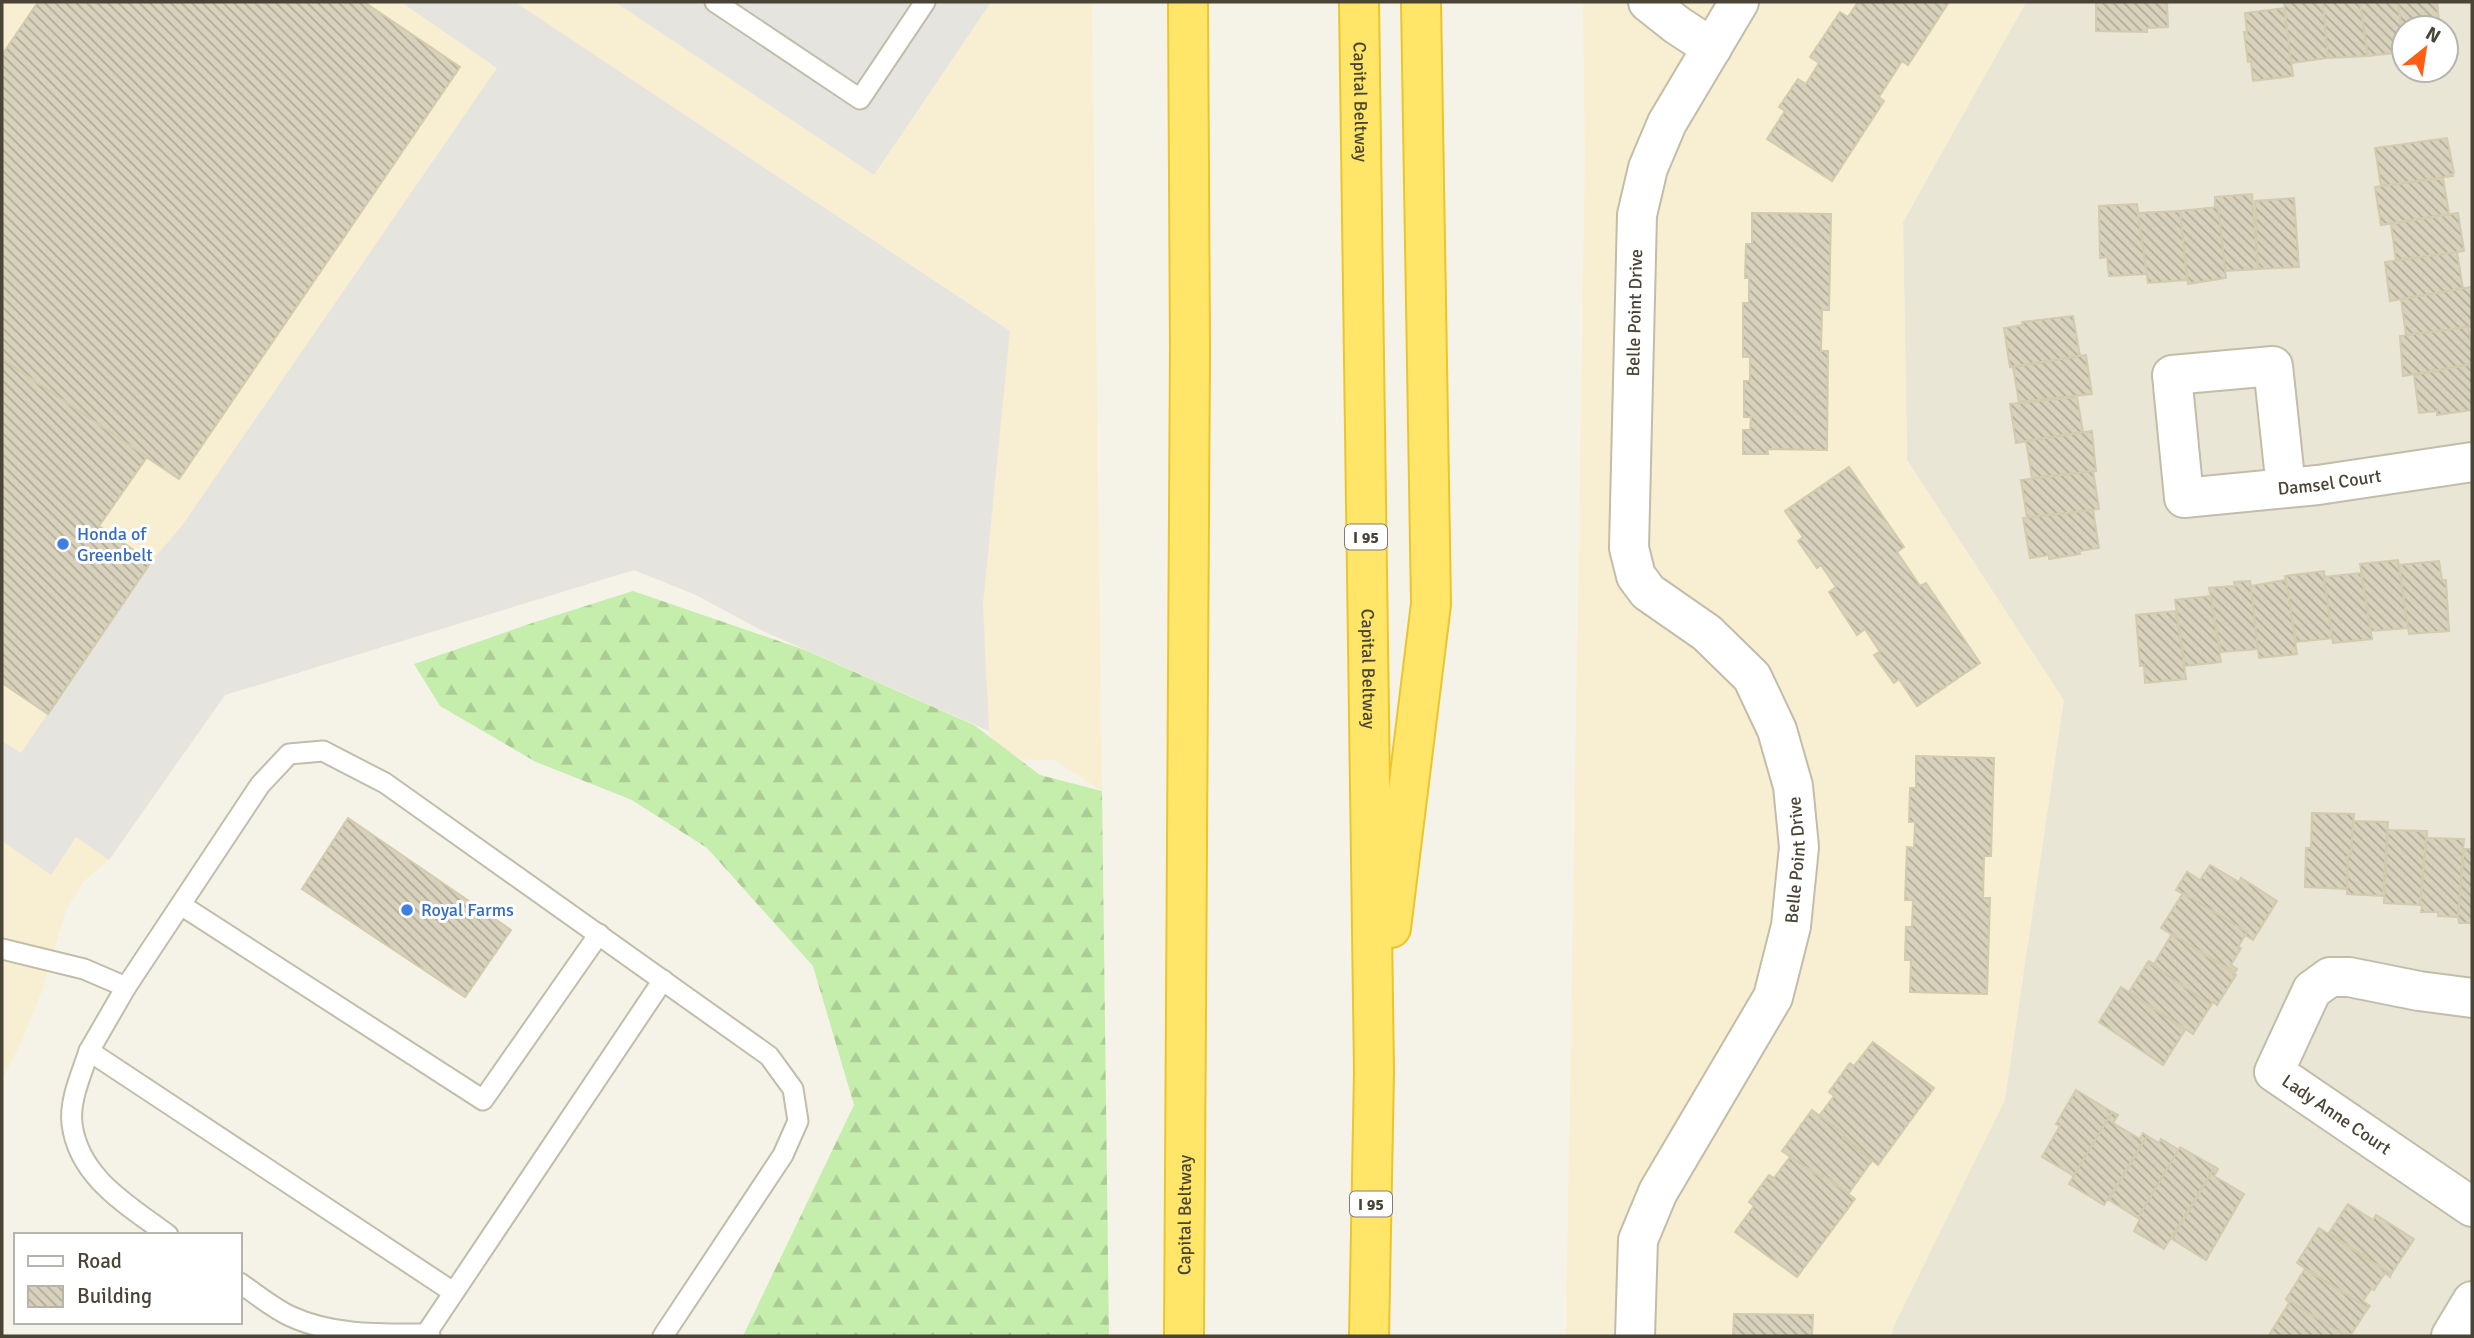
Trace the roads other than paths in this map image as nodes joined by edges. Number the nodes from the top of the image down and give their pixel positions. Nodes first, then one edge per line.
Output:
1 (715, 2) edge
2 (925, 2) edge
3 (1169, 2) edge
4 (1188, 2) edge
5 (1359, 2) edge
6 (1421, 2) edge
7 (1648, 2) edge
8 (1739, 2) edge
9 (1712, 48) junction
10 (1190, 350) junction
11 (2472, 462) edge
12 (2286, 488) junction
13 (181, 905) junction
14 (598, 934) junction
15 (2, 949) edge
16 (663, 979) junction
17 (126, 987) junction
18 (2472, 998) edge
19 (89, 1051) junction
20 (1374, 1072) junction
21 (2472, 1207) edge
22 (165, 1233) edge
23 (242, 1284) edge
24 (453, 1292) junction
25 (2472, 1301) edge
26 (428, 1335) edge
27 (663, 1336) edge
28 (1184, 1336) edge
29 (1369, 1336) edge
30 (1635, 1336) edge
31 (2451, 1336) edge

1 - 2 lane
3 - 10 highway
4 - 10 highway, Capital Beltway
5 - 20 highway, Capital Beltway / I 95
6 - 20 highway
7 - 9 street
8 - 9 street, Belle Point Drive
9 - 30 street, Belle Point Drive
10 - 28 highway, Capital Beltway
11 - 12 street, Damsel Court
12 - 12 street, Damsel Court
13 - 14 lane
13 - 14 lane
13 - 17 lane
14 - 16 lane
15 - 17 lane
16 - 24 lane
16 - 27 lane
17 - 19 lane
18 - 21 street, Lady Anne Court
19 - 22 lane
19 - 24 lane
20 - 29 highway, Capital Beltway / I 95
23 - 26 lane
24 - 26 lane
25 - 31 street

